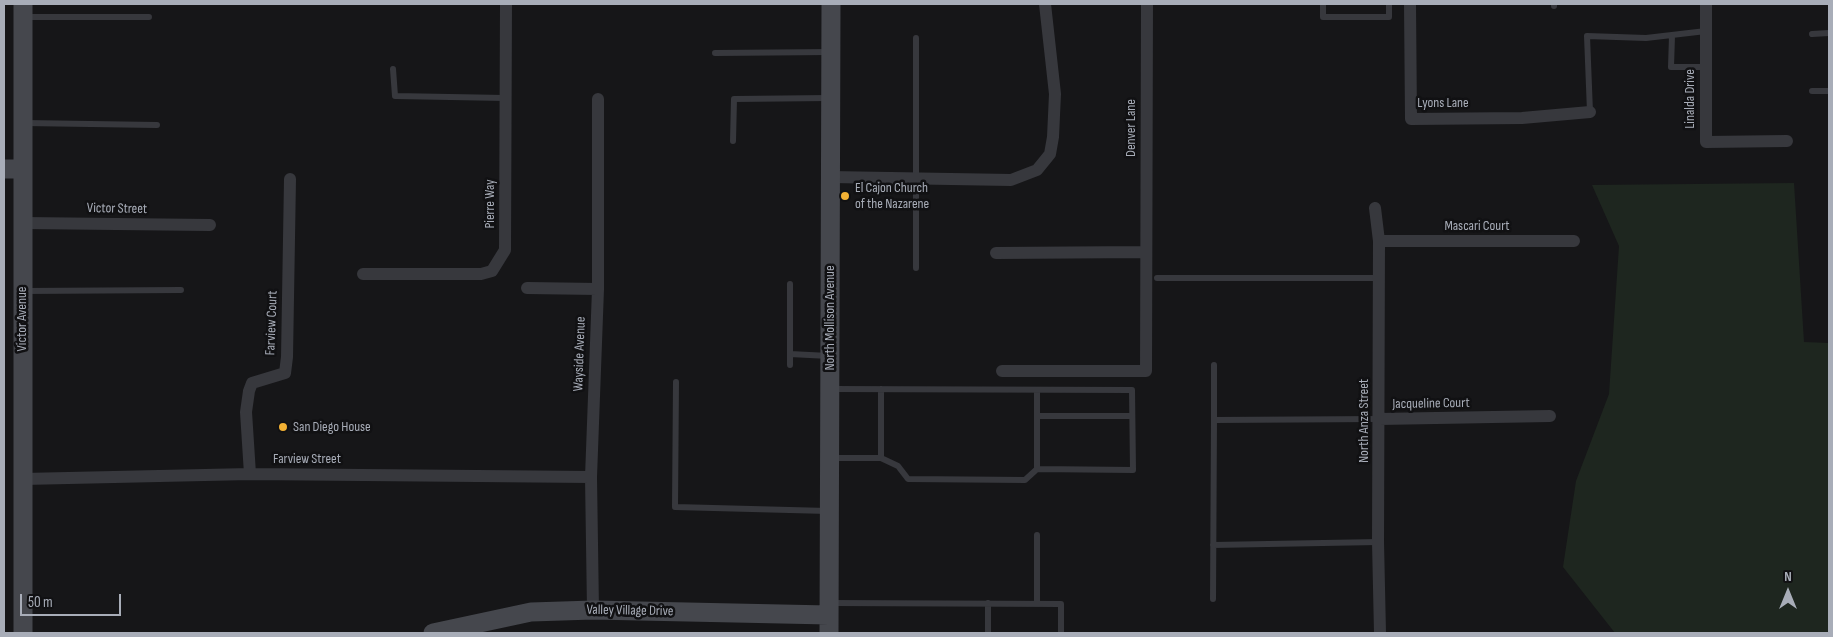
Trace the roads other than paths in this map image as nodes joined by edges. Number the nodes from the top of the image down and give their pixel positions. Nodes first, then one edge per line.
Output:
1 (506, 4) edge
2 (831, 4) edge
3 (1045, 4) edge
4 (1147, 4) edge
5 (1323, 4) edge
6 (1389, 4) edge
7 (1410, 4) edge
8 (1706, 4) edge
9 (23, 11) edge
10 (149, 17) dead end
11 (1706, 31) junction
12 (1829, 33) edge
13 (1812, 34) dead end
14 (1672, 36) junction
15 (916, 38) dead end
16 (831, 52) junction
17 (715, 53) dead end
18 (1706, 67) junction
19 (393, 69) dead end
20 (1812, 91) dead end
21 (1829, 91) edge
22 (505, 98) junction
23 (830, 98) junction
24 (598, 99) dead end
25 (1590, 112) joint
26 (23, 123) junction
27 (157, 124) dead end
28 (733, 141) dead end
29 (1787, 141) dead end
30 (4, 169) edge
31 (23, 169) junction
32 (830, 178) junction
33 (915, 178) junction
34 (290, 179) dead end
35 (1375, 208) dead end
36 (23, 223) junction
37 (210, 225) dead end
38 (1379, 241) junction
39 (1574, 241) dead end
40 (1145, 252) junction
41 (996, 253) dead end
42 (916, 268) dead end
43 (363, 274) dead end
44 (1157, 278) dead end
45 (1379, 278) junction
46 (790, 284) dead end
47 (527, 288) dead end
48 (598, 289) junction
49 (181, 290) dead end
50 (22, 291) junction
51 (790, 354) junction
52 (830, 356) junction
53 (790, 365) dead end
54 (1214, 365) dead end
55 (1002, 371) dead end
56 (676, 382) dead end
57 (830, 389) junction
58 (881, 389) junction
59 (1037, 390) junction
60 (1037, 416) junction
61 (1132, 416) junction
62 (1550, 416) dead end
63 (1379, 419) junction
64 (1214, 420) junction
65 (830, 458) junction
66 (880, 458) junction
67 (1037, 469) junction
68 (250, 474) junction
69 (591, 476) junction
70 (23, 480) junction
71 (830, 510) junction
72 (1037, 535) dead end
73 (1378, 542) junction
74 (1213, 545) junction
75 (1213, 599) dead end
76 (988, 603) junction
77 (1037, 604) junction
78 (593, 610) junction
79 (829, 617) edge
80 (23, 633) edge
81 (433, 633) edge
82 (988, 633) edge
83 (1061, 633) edge
84 (1380, 633) edge

1 - 22 street, Pierre Way
2 - 16 street, North Mollison Avenue
3 - 33 street
4 - 40 street, Denver Lane
5 - 6 lane
7 - 25 street, Lyons Lane
8 - 11 street, Linalda Drive
9 - 10 lane
9 - 26 street, Victor Avenue
11 - 14 lane
11 - 18 street, Linalda Drive
12 - 13 lane
14 - 18 lane
14 - 25 lane
15 - 33 lane
16 - 17 lane
16 - 23 street, North Mollison Avenue
18 - 29 street, Linalda Drive
19 - 22 lane
20 - 21 lane
22 - 43 street, Pierre Way
23 - 28 lane
23 - 32 street, North Mollison Avenue
24 - 48 street, Wayside Avenue
26 - 27 lane
26 - 31 street, Victor Avenue
30 - 31 street
31 - 36 street, Victor Avenue
32 - 33 street
32 - 52 street, North Mollison Avenue
33 - 42 lane
34 - 68 street, Farview Court
35 - 38 street, North Anza Street
36 - 37 street, Victor Street
36 - 50 street, Victor Avenue
38 - 39 street, Mascari Court
38 - 45 street, North Anza Street
40 - 41 street
40 - 55 street, Denver Lane
44 - 45 lane
45 - 63 street, North Anza Street
46 - 51 lane
47 - 48 street
48 - 69 street, Wayside Avenue
49 - 50 lane
50 - 70 street, Victor Avenue
51 - 52 lane
51 - 53 lane
52 - 57 street, North Mollison Avenue
54 - 64 lane
56 - 71 lane
57 - 58 lane
57 - 65 street, North Mollison Avenue
58 - 59 lane
58 - 66 lane
59 - 60 lane
59 - 61 lane
60 - 61 lane
60 - 67 lane
61 - 67 lane
62 - 63 street, Jacqueline Court
63 - 64 lane
63 - 73 street, North Anza Street
64 - 74 lane
65 - 66 lane
65 - 71 street, North Mollison Avenue
66 - 67 lane
68 - 69 street, Farview Street
68 - 70 street, Farview Street
69 - 78 street, Wayside Avenue
70 - 80 street, Victor Avenue
71 - 79 street, North Mollison Avenue
72 - 77 lane
73 - 74 lane
73 - 84 street, North Anza Street
74 - 75 lane
76 - 77 lane
76 - 79 lane
76 - 82 lane
77 - 83 lane
78 - 79 street, Valley Village Drive
78 - 81 street, Valley Village Drive

